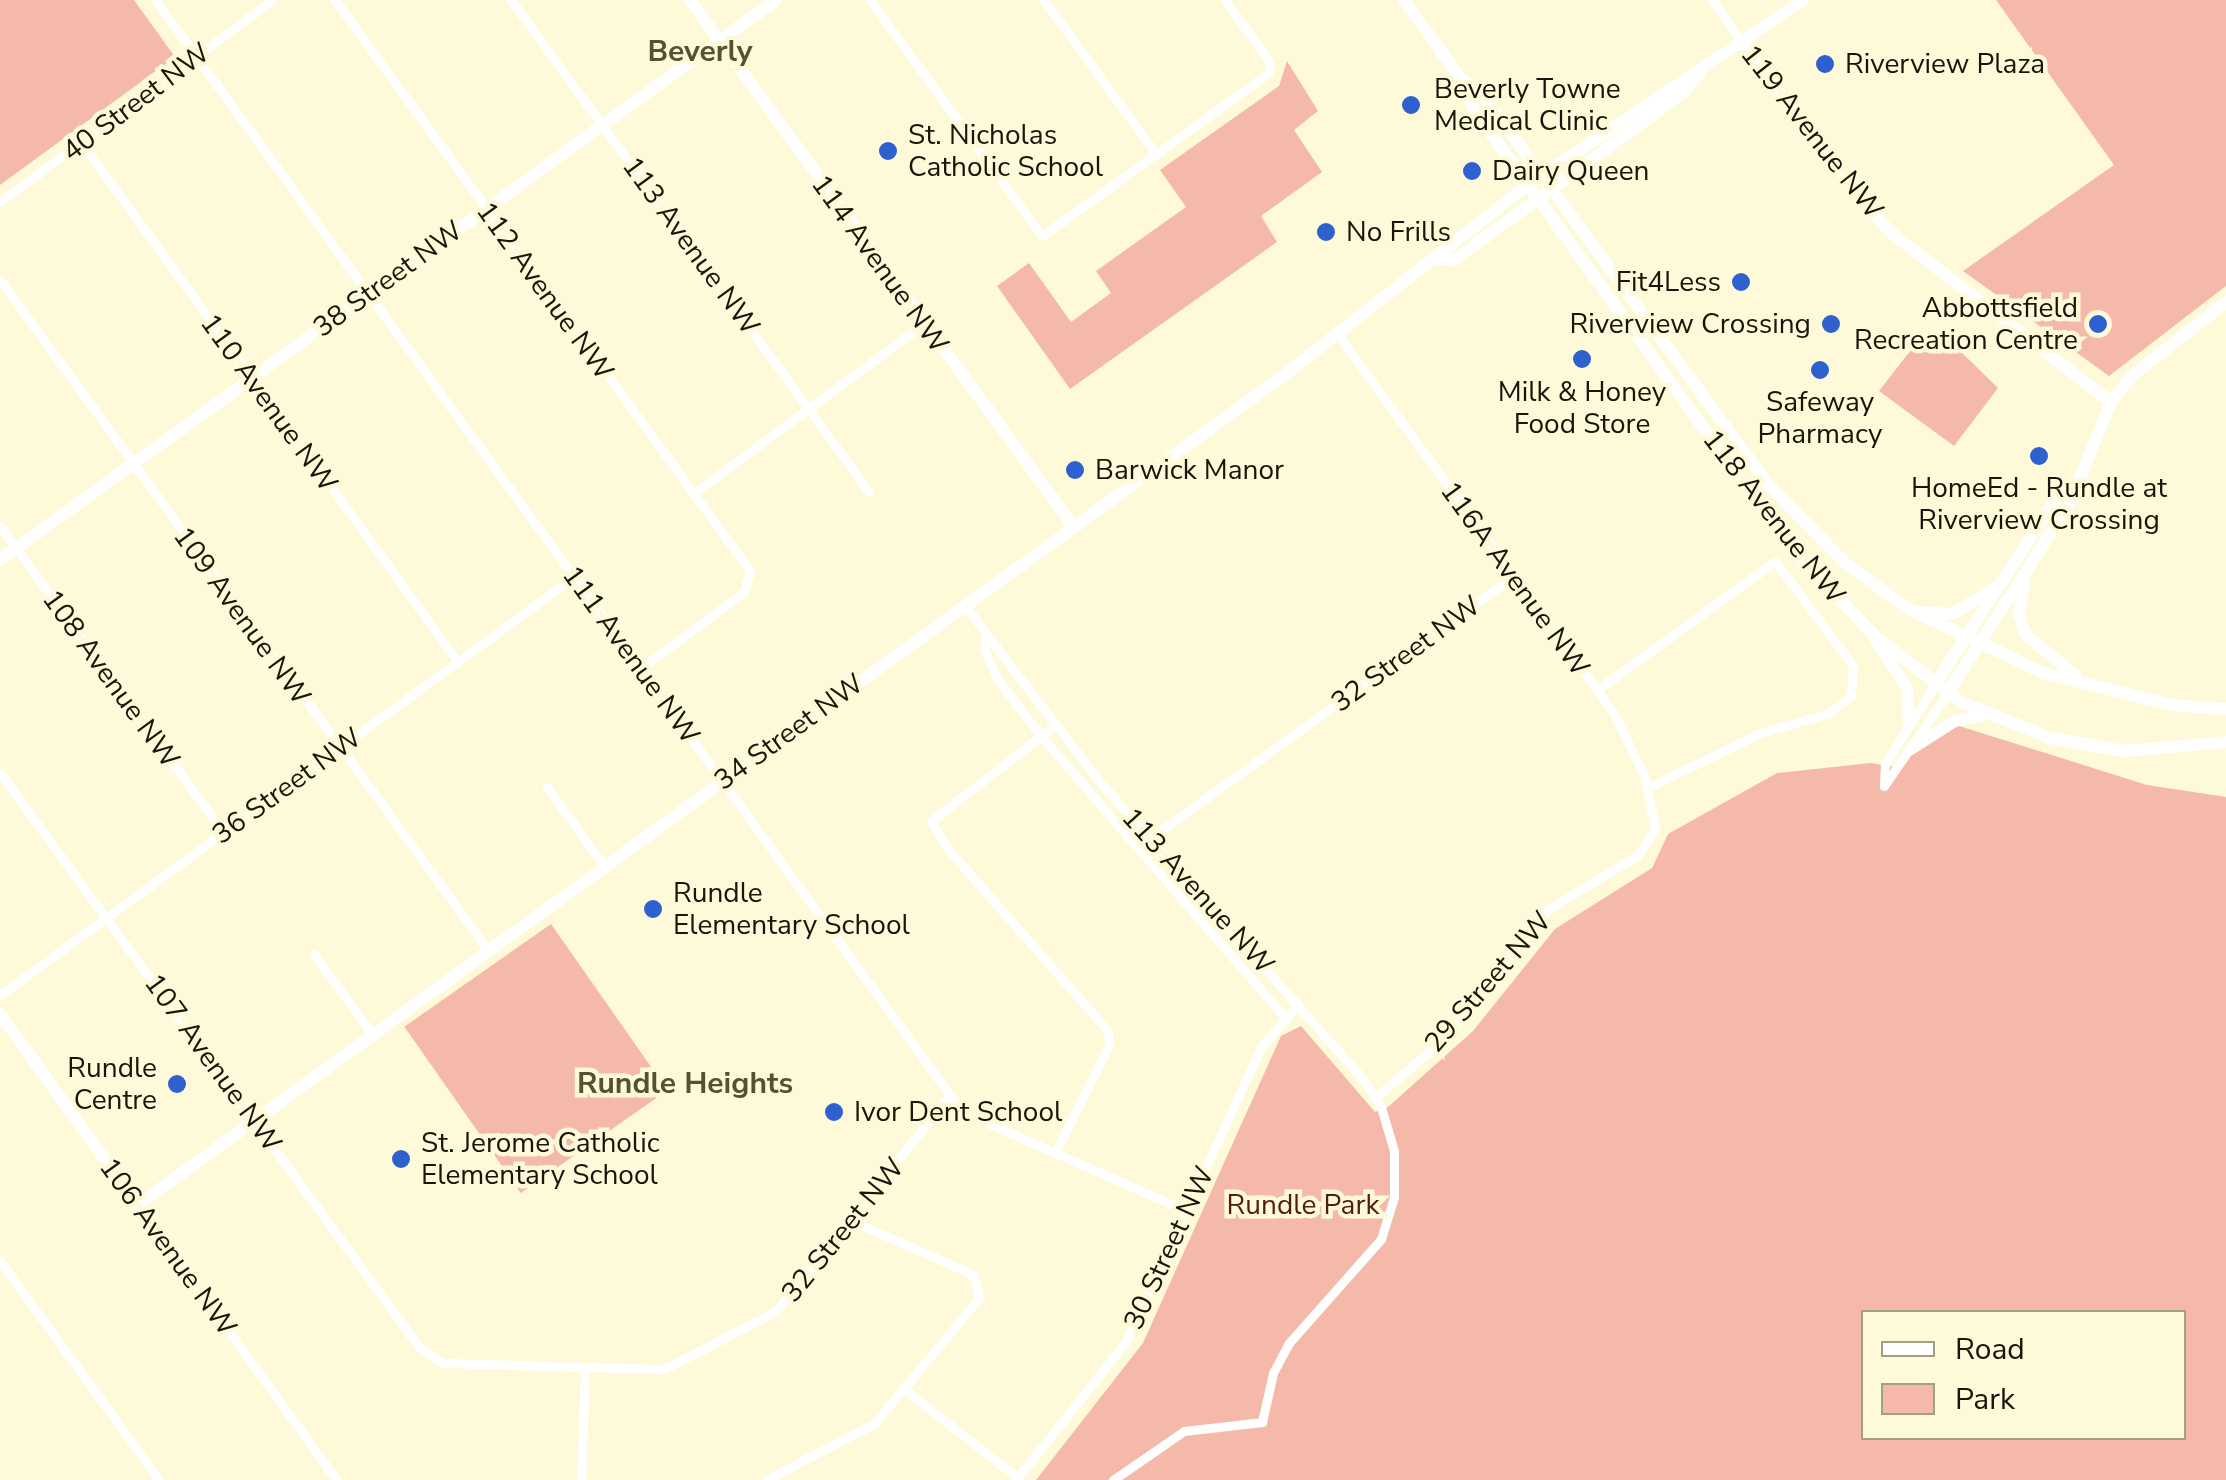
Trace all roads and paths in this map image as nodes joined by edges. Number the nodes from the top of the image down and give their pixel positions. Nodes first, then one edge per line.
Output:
1 (155, 0) edge
2 (272, 0) edge
3 (335, 0) edge
4 (512, 0) edge
5 (690, 0) edge
6 (776, 0) edge
7 (870, 0) edge
8 (1044, 0) edge
9 (1225, 0) edge
10 (1404, 0) edge
11 (1712, 0) edge
12 (1803, 0) edge
13 (719, 40) junction
14 (1742, 42) junction
15 (197, 58) junction
16 (1700, 72) junction
17 (1462, 80) junction
18 (602, 124) junction
19 (81, 142) junction
20 (1155, 152) junction
21 (1543, 176) junction
22 (1528, 186) junction
23 (1553, 189) junction
24 (1539, 199) junction
25 (0, 202) edge
26 (485, 209) junction
27 (1438, 259) junction
28 (0, 280) edge
29 (368, 294) junction
30 (2226, 302) edge
31 (923, 324) junction
32 (1338, 334) junction
33 (251, 378) junction
34 (2111, 402) junction
35 (809, 407) junction
36 (132, 465) junction
37 (2071, 490) junction
38 (869, 492) dead end
39 (694, 493) junction
40 (0, 526) edge
41 (1073, 526) junction
42 (16, 548) junction
43 (0, 560) edge
44 (2026, 572) junction
45 (1514, 576) junction
46 (574, 578) junction
47 (2001, 584) junction
48 (965, 605) junction
49 (1907, 608) junction
50 (986, 634) junction
51 (1876, 637) junction
52 (1964, 639) junction
53 (1978, 646) junction
54 (458, 662) junction
55 (640, 669) junction
56 (2090, 685) junction
57 (1934, 686) junction
58 (1597, 690) junction
59 (1948, 694) junction
60 (2226, 709) edge
61 (1987, 715) junction
62 (1910, 722) junction
63 (1054, 726) junction
64 (1040, 736) junction
65 (2226, 742) edge
66 (339, 748) junction
67 (1911, 749) junction
68 (0, 773) edge
69 (723, 780) junction
70 (547, 787) dead end
71 (1647, 788) junction
72 (224, 832) junction
73 (1152, 837) junction
74 (1653, 840) joint
75 (604, 866) junction
76 (106, 918) junction
77 (488, 950) junction
78 (314, 954) dead end
79 (0, 995) edge
80 (1298, 1004) junction
81 (0, 1014) edge
82 (1282, 1014) junction
83 (372, 1034) junction
84 (950, 1095) junction
85 (1376, 1098) junction
86 (254, 1120) junction
87 (1054, 1153) junction
88 (138, 1204) junction
89 (1187, 1211) junction
90 (852, 1221) junction
91 (1, 1266) edge
92 (426, 1354) joint
93 (585, 1370) junction
94 (905, 1390) junction
95 (1017, 1479) edge
96 (159, 1480) edge
97 (336, 1480) edge
98 (581, 1480) edge
99 (766, 1480) edge
100 (1113, 1480) edge

1 - 15 street, 111 Avenue NW
2 - 15 street, 40 Street NW
3 - 26 street, 112 Avenue NW
4 - 18 street, 113 Avenue NW
5 - 13 street, 114 Avenue NW
6 - 13 street, 38 Street NW
7 - 20 street
8 - 20 street
9 - 20 street
10 - 17 street, 118 Avenue NW
11 - 14 street, 119 Avenue NW
12 - 14 street, 34 Street NW
13 - 18 street, 38 Street NW
13 - 31 street, 114 Avenue NW
14 - 16 street, 34 Street NW
14 - 34 street, 119 Avenue NW
15 - 19 street, 40 Street NW
15 - 29 street, 111 Avenue NW
16 - 21 street, 34 Street NW
16 - 23 street, 34 Street NW
17 - 21 street, 118 Avenue NW
17 - 22 street, 118 Avenue NW
18 - 26 street, 38 Street NW
18 - 35 street, 113 Avenue NW
19 - 25 street, 40 Street NW
19 - 33 street, 110 Avenue NW
21 - 22 street, 34 Street NW
21 - 23 street, 118 Avenue NW
22 - 24 street, 118 Avenue NW
22 - 27 street, 34 Street NW
23 - 24 street, 34 Street NW
23 - 49 street, 118 Avenue NW
24 - 27 street, 34 Street NW
24 - 51 street, 118 Avenue NW
26 - 29 street, 38 Street NW
26 - 39 street, 112 Avenue NW
27 - 32 street, 34 Street NW
28 - 36 street, 109 Avenue NW
29 - 33 street, 38 Street NW
29 - 46 street, 111 Avenue NW
30 - 34 street
31 - 35 street
31 - 41 street, 114 Avenue NW
32 - 41 street, 34 Street NW
32 - 45 street, 116A Avenue NW
33 - 36 street, 38 Street NW
33 - 54 street, 110 Avenue NW
34 - 37 street
35 - 38 street, 113 Avenue NW
35 - 39 street
36 - 42 street, 38 Street NW
36 - 66 street, 109 Avenue NW
37 - 44 street
37 - 47 street
39 - 55 street, 112 Avenue NW
40 - 42 street, 108 Avenue NW
41 - 48 street, 34 Street NW
42 - 43 street, 38 Street NW
42 - 72 street, 108 Avenue NW
44 - 53 street
44 - 56 street
45 - 58 street, 116A Avenue NW
45 - 73 street, 32 Street NW
46 - 54 street, 36 Street NW
46 - 55 street, 111 Avenue NW
47 - 49 street
47 - 52 street
48 - 50 street, 113 Avenue NW
48 - 69 street, 34 Street NW
49 - 52 street, 118 Avenue NW
50 - 63 street, 113 Avenue NW
50 - 64 street, 113 Avenue NW
51 - 57 street, 118 Avenue NW
51 - 62 street
52 - 53 street, 118 Avenue NW
52 - 57 street
53 - 56 street, 118 Avenue NW
53 - 59 street
54 - 66 street, 36 Street NW
55 - 69 street, 111 Avenue NW
56 - 60 street, 118 Avenue NW
57 - 59 street, 118 Avenue NW
57 - 62 street
58 - 71 street, 116A Avenue NW
58 - 71 street
59 - 61 street, 118 Avenue NW
59 - 67 street
61 - 65 street, 118 Avenue NW
61 - 67 street
62 - 67 street
63 - 64 street
63 - 73 street, 113 Avenue NW
64 - 82 street, 113 Avenue NW
64 - 87 street
66 - 72 street, 36 Street NW
66 - 77 street, 109 Avenue NW
68 - 76 street, 107 Avenue NW
69 - 75 street, 34 Street NW
69 - 84 street, 111 Avenue NW
70 - 75 street
71 - 74 street, 116A Avenue NW
72 - 76 street, 36 Street NW
73 - 80 street, 113 Avenue NW
74 - 85 street, 29 Street NW
75 - 77 street, 34 Street NW
76 - 79 street, 36 Street NW
76 - 86 street, 107 Avenue NW
77 - 83 street, 34 Street NW
78 - 83 street
80 - 82 street
80 - 85 street, 113 Avenue NW
81 - 88 street, 106 Avenue NW
82 - 89 street, 30 Street NW
83 - 86 street, 34 Street NW
84 - 87 street, 111 Avenue NW
84 - 90 street, 32 Street NW
85 - 100 street
86 - 88 street, 34 Street NW
86 - 92 street, 107 Avenue NW
87 - 89 street, 111 Avenue NW
88 - 97 street, 106 Avenue NW
89 - 95 street, 30 Street NW
90 - 93 street, 32 Street NW
90 - 94 street
91 - 96 street
92 - 93 street, 32 Street NW
93 - 98 street
94 - 95 street
94 - 99 street

